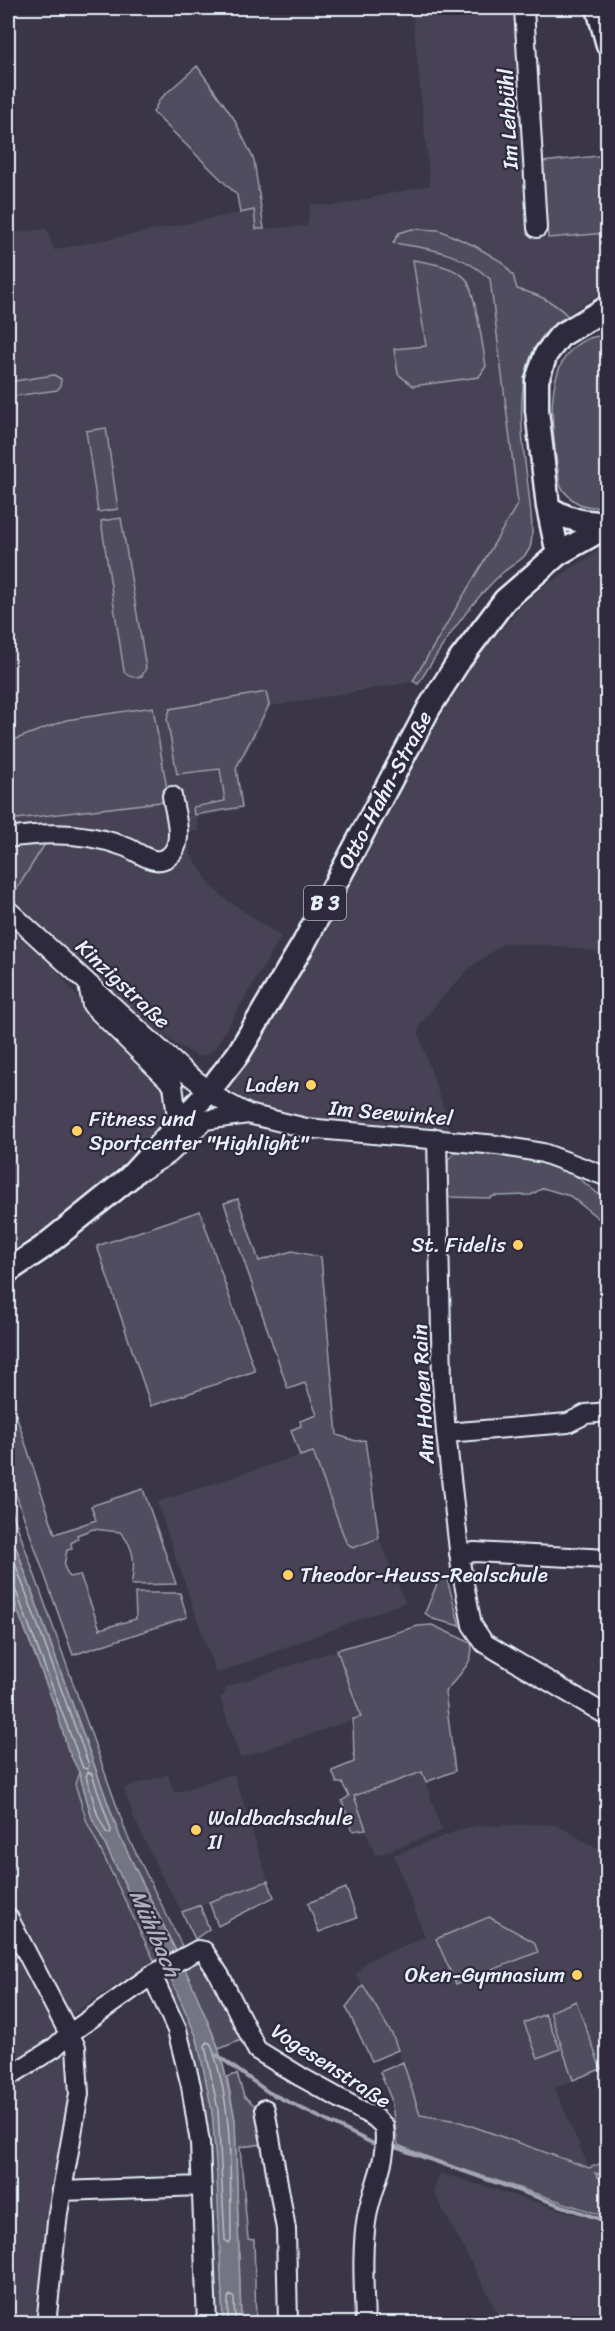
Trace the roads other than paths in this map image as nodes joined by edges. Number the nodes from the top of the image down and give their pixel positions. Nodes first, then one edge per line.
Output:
1 (524, 8) edge
2 (598, 8) edge
3 (608, 45) edge
4 (537, 228) dead end
5 (604, 313) edge
6 (548, 507) junction
7 (608, 524) edge
8 (558, 554) junction
9 (172, 796) dead end
10 (8, 838) edge
11 (8, 910) edge
12 (88, 984) junction
13 (209, 1091) junction
14 (248, 1114) junction
15 (178, 1125) junction
16 (437, 1138) junction
17 (575, 1166) junction
18 (608, 1177) edge
19 (129, 1178) junction
20 (608, 1191) edge
21 (8, 1271) edge
22 (608, 1412) edge
23 (446, 1433) junction
24 (459, 1554) junction
25 (608, 1559) edge
26 (608, 1716) edge
27 (8, 1917) edge
28 (156, 1972) junction
29 (69, 2034) junction
30 (8, 2077) edge
31 (265, 2109) dead end
32 (202, 2186) junction
33 (62, 2191) junction
34 (46, 2324) edge
35 (207, 2324) edge
36 (288, 2324) edge
37 (365, 2324) edge

1 - 4 street, Im Lehbühl
2 - 3 main road
5 - 6 main road
6 - 7 main road
6 - 8 main road
7 - 8 main road, B 3
8 - 13 main road, Otto-Hahn-Straße / B 3
9 - 10 street
11 - 12 street, Kinzigstraße
12 - 13 street, Kinzigstraße
12 - 15 street
13 - 14 street, Im Seewinkel
13 - 15 main road, Otto-Hahn-Straße / B 3
14 - 16 street, Im Seewinkel
14 - 19 street
15 - 19 main road, Otto-Hahn-Straße / B 3
16 - 17 street, Im Seewinkel
16 - 23 street, Am Hohen Rain
17 - 18 street, Im Seewinkel
17 - 20 street, Im Seewinkel
19 - 21 main road, Otto-Hahn-Straße / B 3
22 - 23 street
23 - 24 street, Am Hohen Rain
24 - 25 street
24 - 26 street, Am Hohen Rain
27 - 29 street
28 - 29 street, Vogesenstraße
28 - 32 street
28 - 37 street, Vogesenstraße
29 - 30 street, Vogesenstraße
29 - 33 street
31 - 36 street
32 - 33 street
32 - 35 street
33 - 34 street

